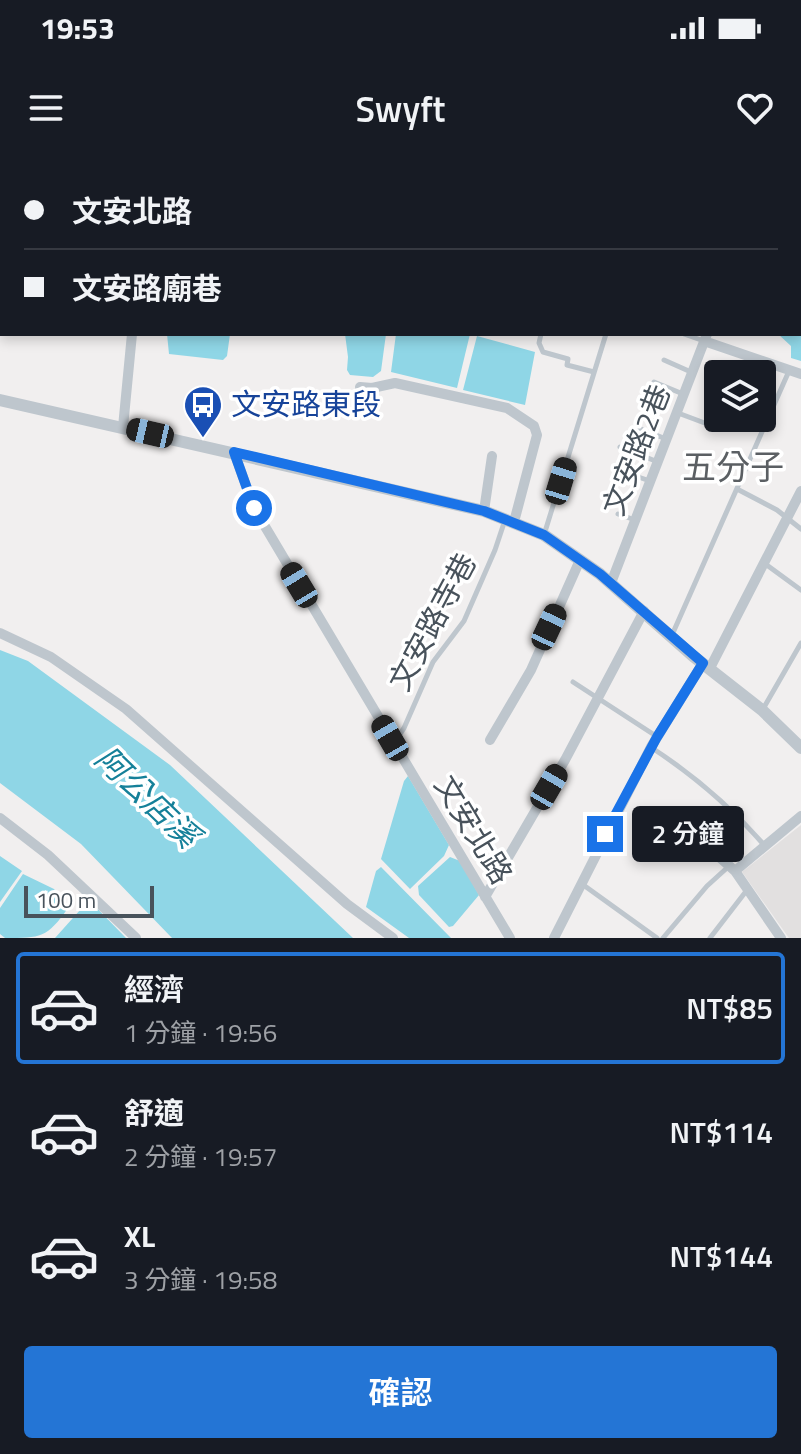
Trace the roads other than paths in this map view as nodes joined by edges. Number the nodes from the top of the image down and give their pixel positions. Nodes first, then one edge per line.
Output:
1 (132, 336) edge
2 (541, 336) edge
3 (605, 336) edge
4 (706, 337) edge
5 (664, 360) dead end
6 (789, 370) junction
7 (594, 372) junction
8 (692, 372) junction
9 (801, 374) edge
10 (654, 382) dead end
11 (360, 387) dead end
12 (684, 394) junction
13 (0, 400) edge
14 (678, 413) junction
15 (704, 423) edge
16 (123, 427) junction
17 (636, 427) dead end
18 (667, 440) junction
19 (620, 447) dead end
20 (234, 452) junction
21 (492, 456) dead end
22 (659, 462) junction
23 (615, 469) dead end
24 (651, 482) junction
25 (737, 489) junction
26 (801, 491) edge
27 (484, 511) junction
28 (618, 514) dead end
29 (788, 517) junction
30 (636, 520) junction
31 (510, 521) junction
32 (801, 529) edge
33 (544, 535) junction
34 (580, 560) junction
35 (764, 563) junction
36 (611, 583) junction
37 (801, 590) edge
38 (644, 611) junction
39 (0, 633) edge
40 (672, 635) junction
41 (801, 643) edge
42 (706, 666) junction
43 (573, 682) dead end
44 (597, 700) junction
45 (762, 710) junction
46 (390, 738) junction
47 (490, 740) dead end
48 (654, 742) junction
49 (801, 748) edge
50 (673, 816) dead end
51 (801, 816) edge
52 (0, 818) edge
53 (765, 846) junction
54 (732, 869) junction
55 (581, 883) junction
56 (747, 890) junction
57 (485, 897) junction
58 (136, 938) edge
59 (393, 938) edge
60 (510, 938) edge
61 (554, 938) edge
62 (660, 938) edge
63 (710, 938) edge
64 (781, 938) edge

1 - 16 street
2 - 7 lane
3 - 7 lane
4 - 6 street
4 - 8 street, 文安路2巷
5 - 8 lane
6 - 9 street
6 - 25 lane
7 - 33 lane
8 - 12 street, 文安路2巷
10 - 12 lane
11 - 31 street
12 - 14 street, 文安路2巷
13 - 16 street
14 - 15 lane
14 - 18 street, 文安路2巷
16 - 20 street
17 - 18 lane
18 - 22 street, 文安路2巷
19 - 22 lane
20 - 27 street
20 - 46 street, 文安北路
21 - 27 street
22 - 24 street, 文安路2巷
23 - 24 lane
24 - 30 street, 文安路2巷
25 - 29 lane
25 - 40 lane
26 - 29 street
27 - 31 street
28 - 30 lane
29 - 32 lane
29 - 35 street
30 - 36 street, 文安路2巷
31 - 33 street
31 - 46 lane, 文安路寺巷
33 - 34 street
34 - 36 street
34 - 47 street
35 - 37 lane
35 - 42 street
36 - 38 street
38 - 40 street
38 - 44 street
39 - 59 street
40 - 42 street
41 - 45 lane
42 - 45 street
42 - 48 street
43 - 44 lane
44 - 48 lane
44 - 57 street
45 - 49 street
46 - 57 street, 文安北路
48 - 53 lane
48 - 55 street
50 - 54 street
51 - 53 street
52 - 58 street
53 - 54 street
54 - 56 street
54 - 62 lane
55 - 61 street
55 - 62 lane
56 - 63 lane
56 - 64 street
57 - 60 street, 文安北路

